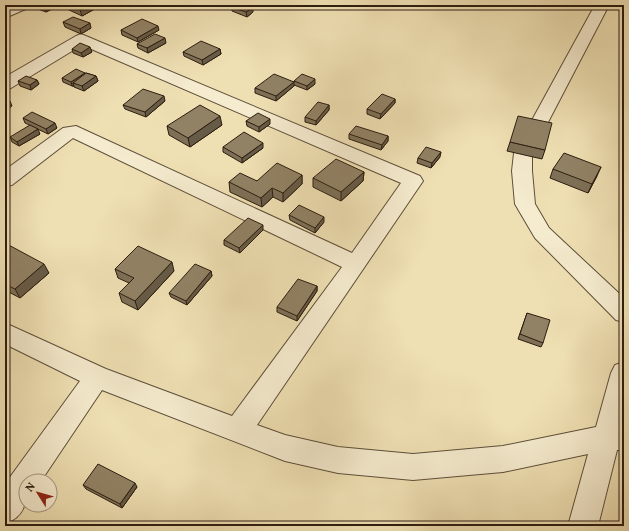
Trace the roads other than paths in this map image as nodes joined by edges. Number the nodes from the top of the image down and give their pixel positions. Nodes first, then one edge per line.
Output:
1 (23, 5) edge
2 (602, 5) edge
3 (5, 14) edge
4 (5, 84) edge
5 (5, 180) edge
6 (356, 264) junction
7 (624, 313) edge
8 (5, 333) edge
9 (624, 373) edge
10 (97, 377) junction
11 (238, 430) junction
12 (615, 437) edge
13 (5, 509) edge
14 (582, 526) edge

1 - 3 street
2 - 7 street
4 - 6 street
5 - 6 street
6 - 11 street
8 - 10 street
9 - 12 street
10 - 11 street
10 - 13 street
11 - 12 street
12 - 14 street

